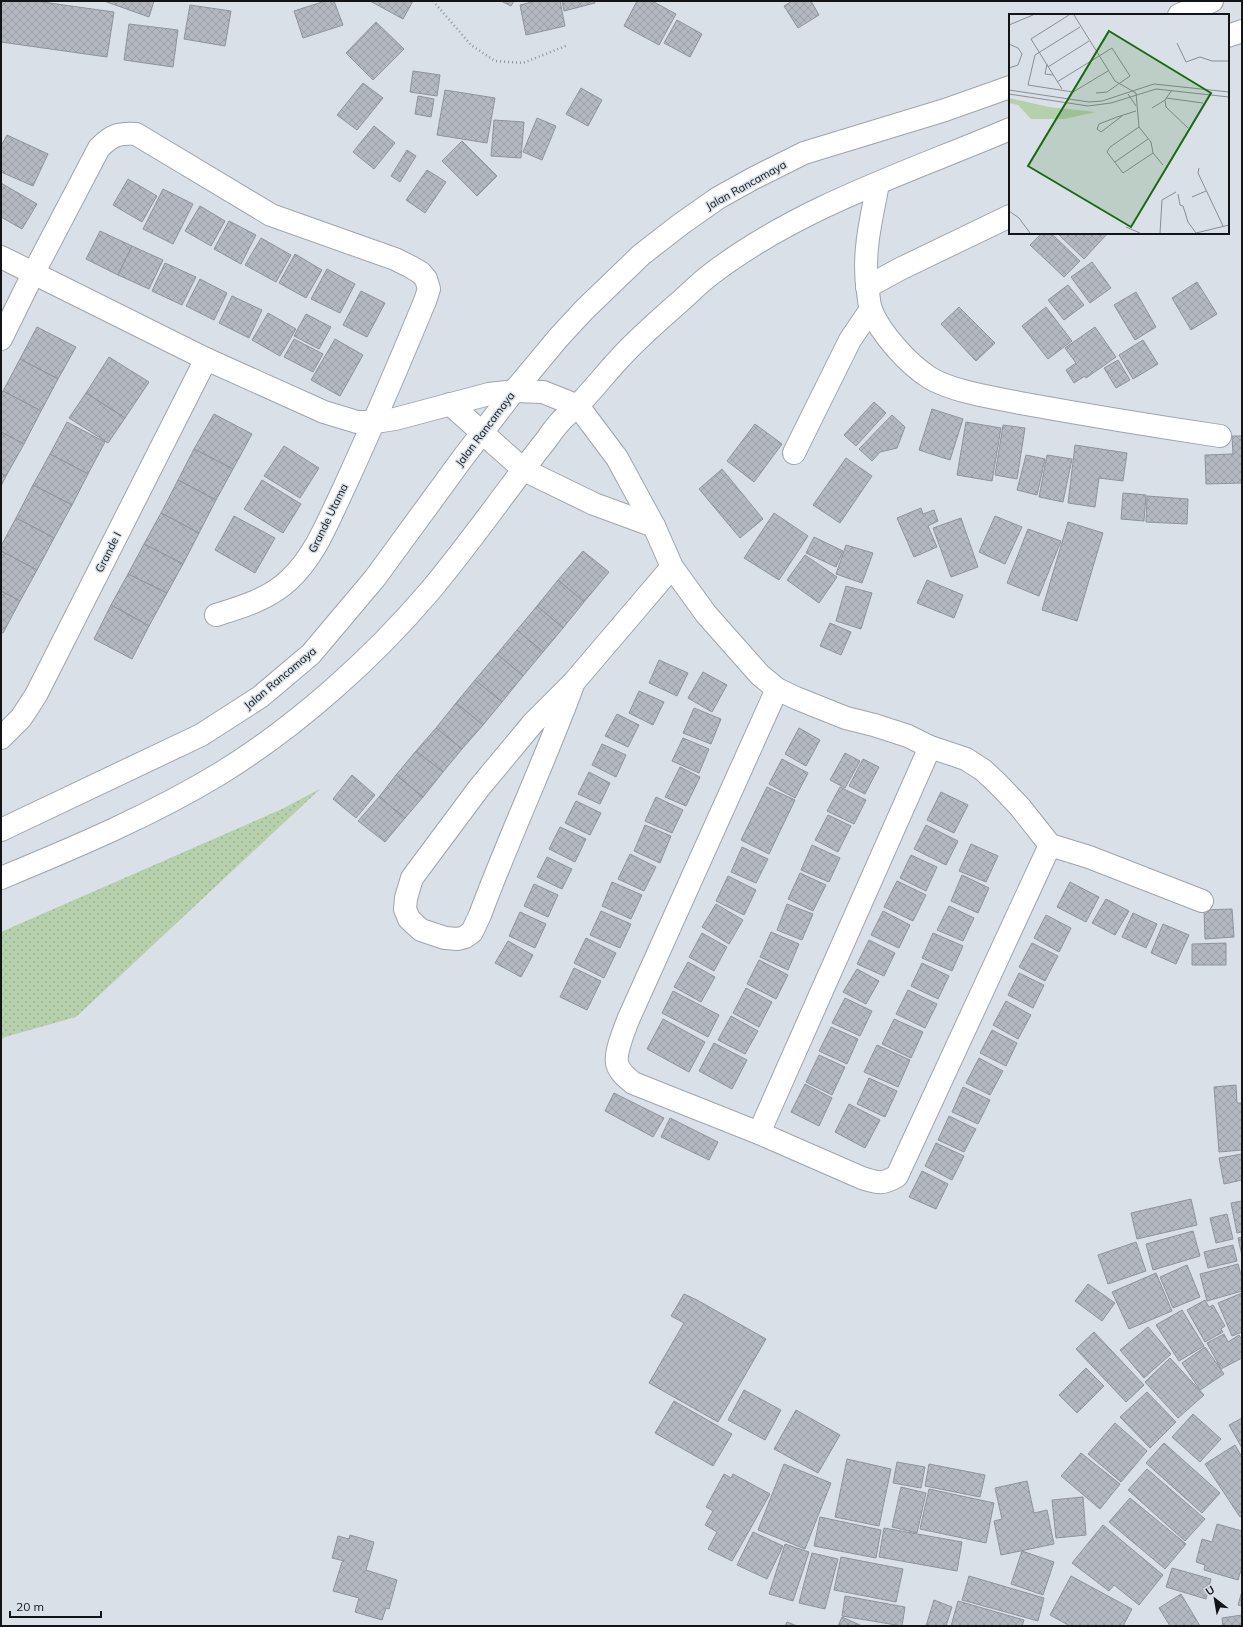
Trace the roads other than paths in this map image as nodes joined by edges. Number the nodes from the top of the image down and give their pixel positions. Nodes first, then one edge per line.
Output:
1 (1212, 1) edge
2 (1181, 14) edge
3 (1242, 31) edge
4 (1229, 36) edge
5 (1009, 87) edge
6 (1009, 129) edge
7 (878, 184) junction
8 (1009, 216) edge
9 (1, 257) edge
10 (34, 272) junction
11 (867, 287) junction
12 (871, 309) junction
13 (1, 339) edge
14 (206, 359) junction
15 (514, 391) junction
16 (450, 404) junction
17 (578, 406) junction
18 (375, 422) junction
19 (482, 434) junction
20 (1220, 436) dead end
21 (794, 453) dead end
22 (524, 470) junction
23 (654, 526) junction
24 (672, 567) junction
25 (216, 615) dead end
26 (574, 682) junction
27 (777, 689) junction
28 (1, 738) edge
29 (930, 747) junction
30 (1, 830) edge
31 (1050, 846) junction
32 (1, 878) edge
33 (1202, 902) dead end
34 (759, 1133) junction

1 - 2 street
3 - 4 street
5 - 15 street, Jalan Rancamaya
6 - 7 street
7 - 11 street
7 - 17 street
8 - 11 street
9 - 10 street
10 - 13 street, Grande Utama
10 - 14 street
10 - 18 street, Grande Utama
11 - 12 street
12 - 20 street
12 - 21 street
14 - 18 street
14 - 28 street, Grande I
15 - 16 street
15 - 17 street
15 - 19 street, Jalan Rancamaya
16 - 18 street
16 - 19 street
17 - 22 street
17 - 23 street
18 - 25 street, Grande Utama
19 - 22 street
19 - 30 street, Jalan Rancamaya
22 - 23 street
22 - 32 street
23 - 24 street
24 - 26 street
24 - 27 street
26 - 26 street
27 - 29 street
27 - 34 street
29 - 31 street
29 - 34 street
31 - 33 street
31 - 34 street

